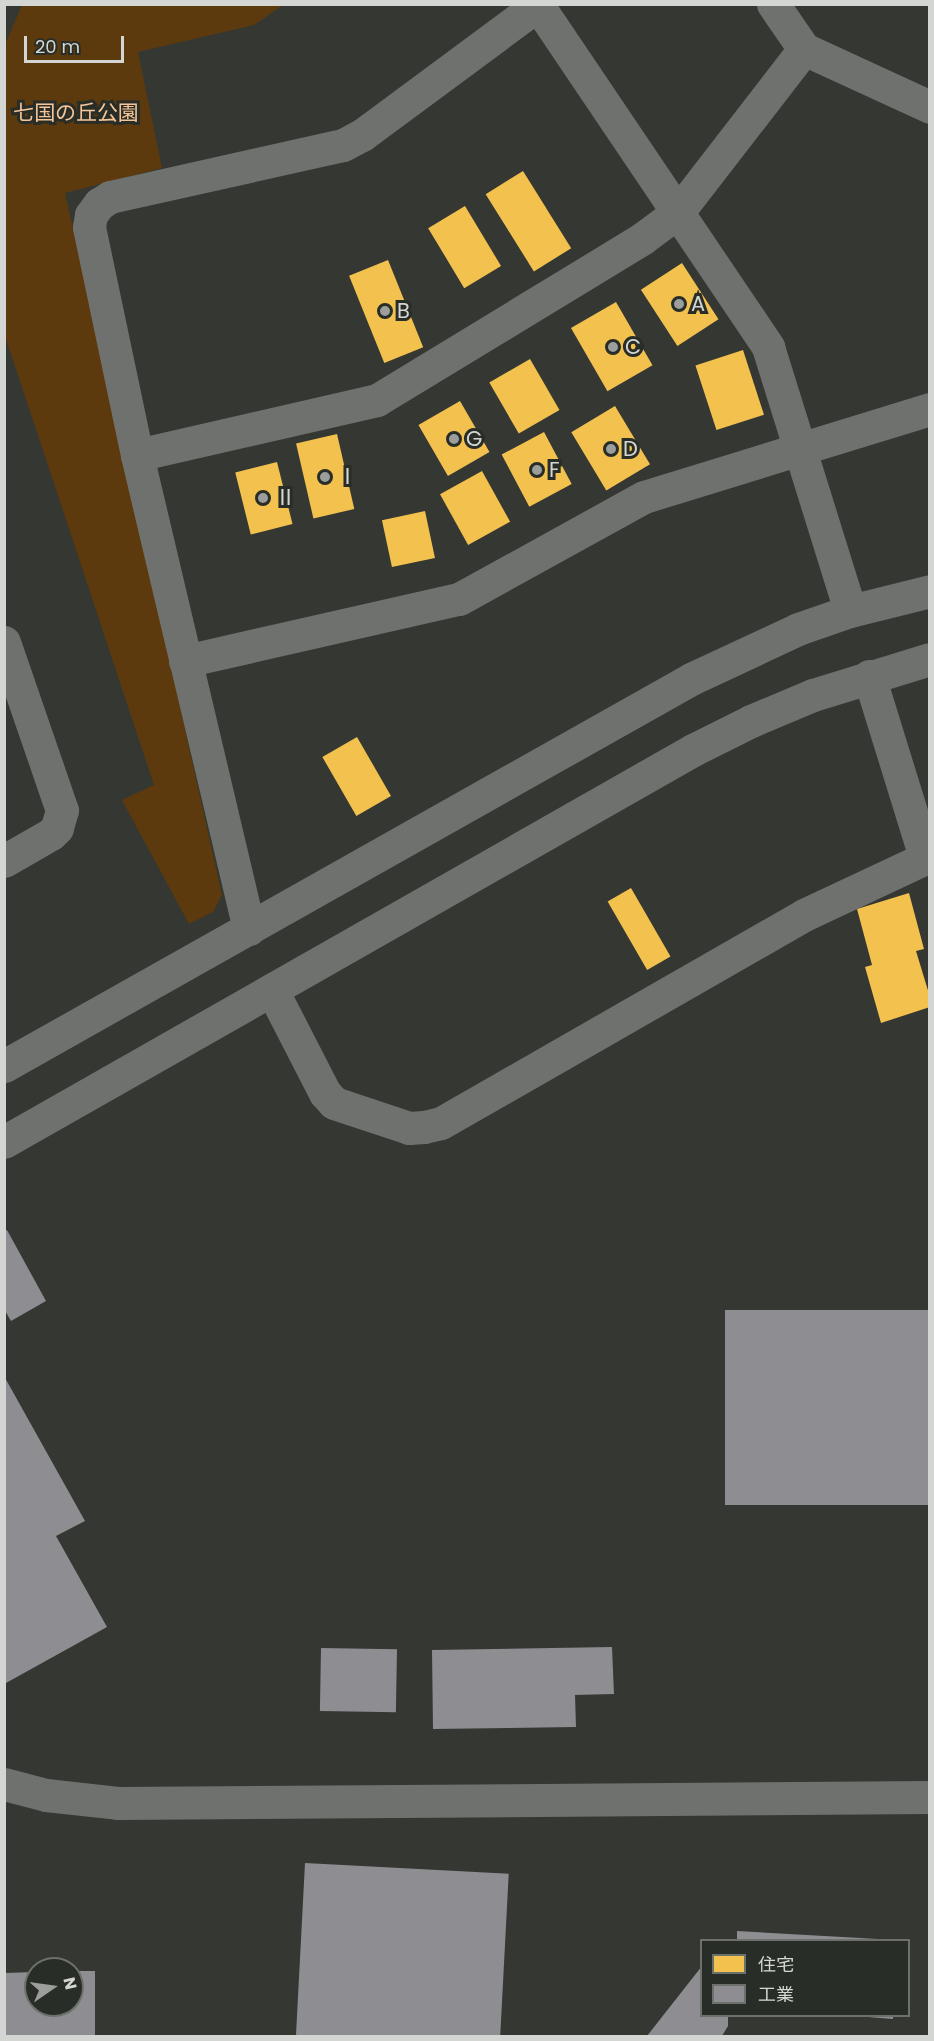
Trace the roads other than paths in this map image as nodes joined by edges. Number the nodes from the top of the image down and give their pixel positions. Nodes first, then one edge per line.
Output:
1 (773, 4) edge
2 (537, 5) edge
3 (804, 49) junction
4 (930, 107) edge
5 (678, 212) junction
6 (930, 409) edge
7 (800, 447) junction
8 (137, 455) junction
9 (930, 591) edge
10 (850, 611) junction
11 (4, 642) edge
12 (930, 659) edge
13 (185, 661) junction
14 (869, 676) junction
15 (927, 856) edge
16 (4, 861) edge
17 (249, 929) junction
18 (272, 990) junction
19 (4, 1066) edge
20 (4, 1142) edge
21 (4, 1784) edge
22 (930, 1797) edge

1 - 3 street
2 - 5 street
2 - 8 street
3 - 4 street
3 - 5 street
5 - 7 street
5 - 8 street
6 - 7 street
7 - 10 street
7 - 13 street
8 - 13 street
9 - 10 street
10 - 17 street
11 - 16 street
12 - 14 street
13 - 17 street
14 - 15 street
14 - 18 street
15 - 18 street
17 - 19 street
18 - 20 street
21 - 22 street

